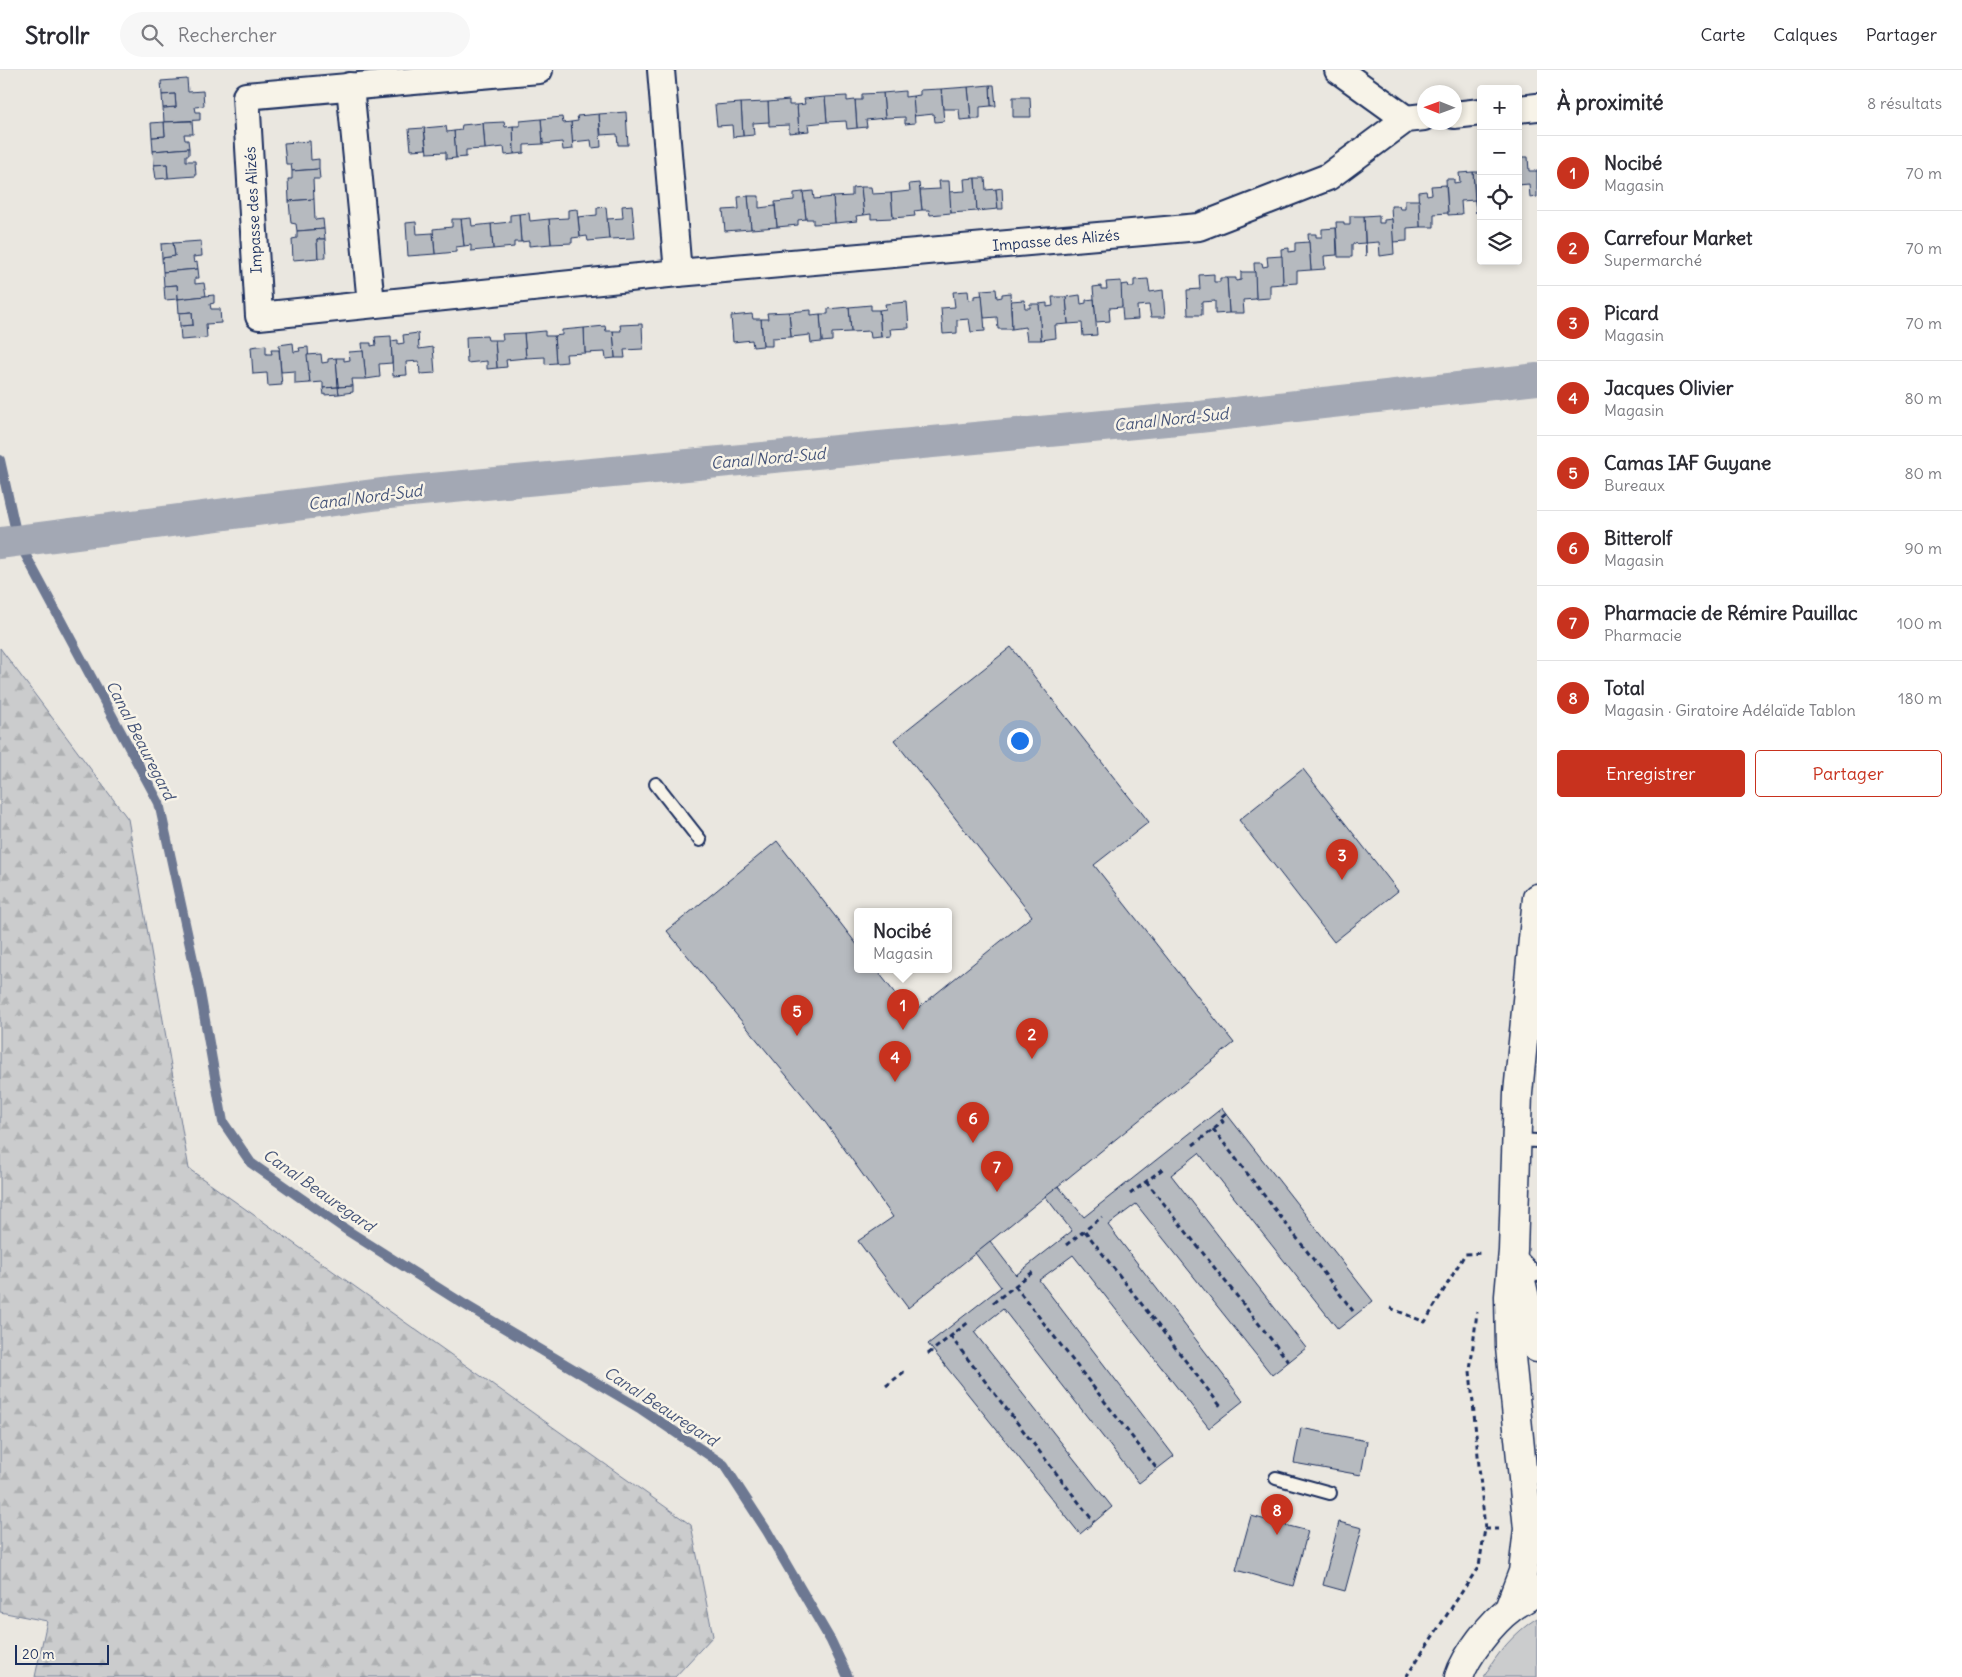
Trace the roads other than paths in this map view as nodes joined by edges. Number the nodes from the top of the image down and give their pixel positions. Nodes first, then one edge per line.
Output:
1 (539, 70) edge
2 (661, 70) edge
3 (1338, 70) edge
4 (350, 86) junction
5 (1537, 107) edge
6 (1522, 109) edge
7 (1477, 112) edge
8 (1462, 114) edge
9 (1415, 118) edge
10 (678, 273) junction
11 (371, 304) junction
12 (656, 784) dead end
13 (700, 840) dead end
14 (1537, 898) edge
15 (1532, 994) edge
16 (1527, 1140) edge
17 (1514, 1250) junction
18 (1537, 1275) edge
19 (1537, 1348) edge
20 (1276, 1478) dead end
21 (1330, 1493) dead end
22 (1537, 1591) edge
23 (1509, 1609) junction
24 (1459, 1677) edge

1 - 4 street, Impasse des Alizés
2 - 10 street
3 - 9 street, Impasse des Alizés
4 - 11 street
4 - 11 street, Impasse des Alizés
5 - 6 street
7 - 8 street
9 - 10 street, Impasse des Alizés
10 - 11 street, Impasse des Alizés
12 - 13 lane
14 - 15 main road
15 - 16 main road
16 - 17 main road
17 - 18 lane
17 - 19 main road
17 - 23 main road
20 - 21 lane
22 - 23 main road
23 - 24 main road

